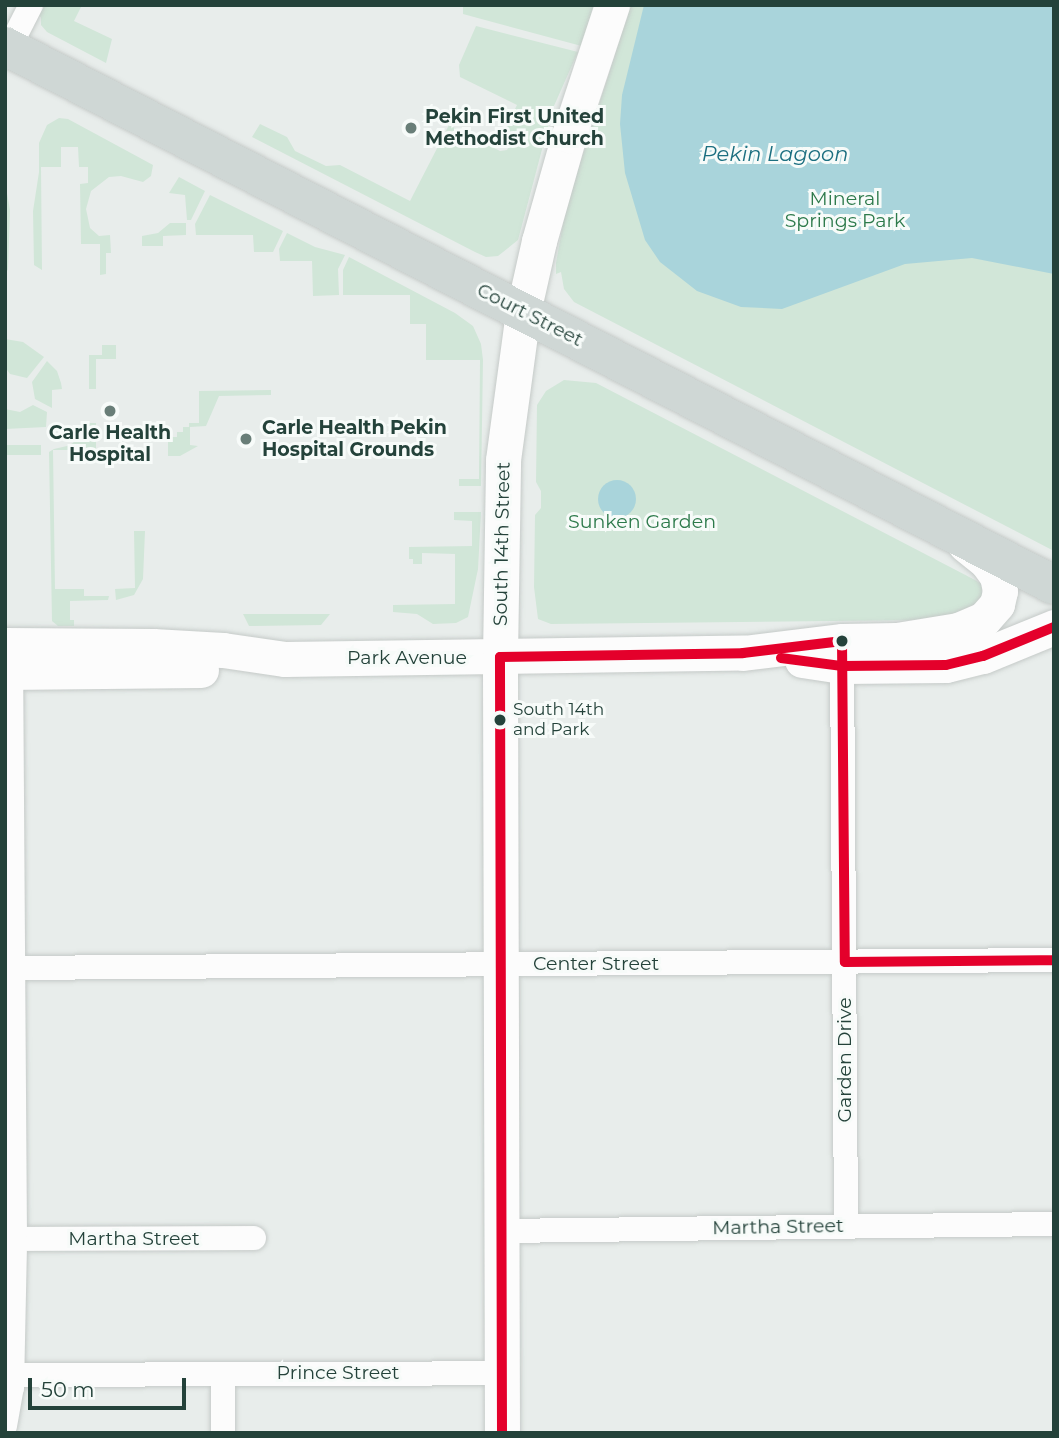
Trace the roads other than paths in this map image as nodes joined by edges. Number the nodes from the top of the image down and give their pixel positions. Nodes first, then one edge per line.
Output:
1 (30, 5) edge
2 (612, 5) edge
3 (7, 47) edge
4 (523, 312) junction
5 (943, 528) junction
6 (1054, 585) edge
7 (1054, 627) edge
8 (842, 654) junction
9 (500, 657) junction
10 (8, 659) edge
11 (1054, 960) edge
12 (845, 962) junction
13 (501, 965) junction
14 (12, 968) junction
15 (1054, 1224) edge
16 (846, 1226) junction
17 (502, 1231) junction
18 (254, 1238) dead end
19 (15, 1239) junction
20 (502, 1373) junction
21 (223, 1374) junction
22 (9, 1375) edge
23 (5, 1426) edge
24 (223, 1433) edge
25 (502, 1433) edge

1 - 3 street
2 - 4 main road, South 14th Street
3 - 4 main road, Court Street
4 - 5 main road, Court Street
4 - 9 main road, South 14th Street
5 - 6 main road, Court Street
5 - 8 main road, Park Avenue
7 - 8 main road, Park Avenue
8 - 9 main road, Park Avenue
8 - 12 street, Garden Drive
9 - 10 main road, Park Avenue
9 - 13 main road, South 14th Street
10 - 14 street
11 - 12 street, Center Street
12 - 13 street, Center Street
12 - 16 street, Garden Drive
13 - 14 street, Center Street
13 - 17 main road, South 14th Street
14 - 19 street
15 - 16 street, Martha Street
16 - 17 street, Martha Street
17 - 20 main road, South 14th Street
18 - 19 street, Martha Street
19 - 22 street
20 - 21 street, Prince Street
20 - 25 main road, South 14th Street
21 - 22 street, Prince Street
21 - 24 street
22 - 23 street

